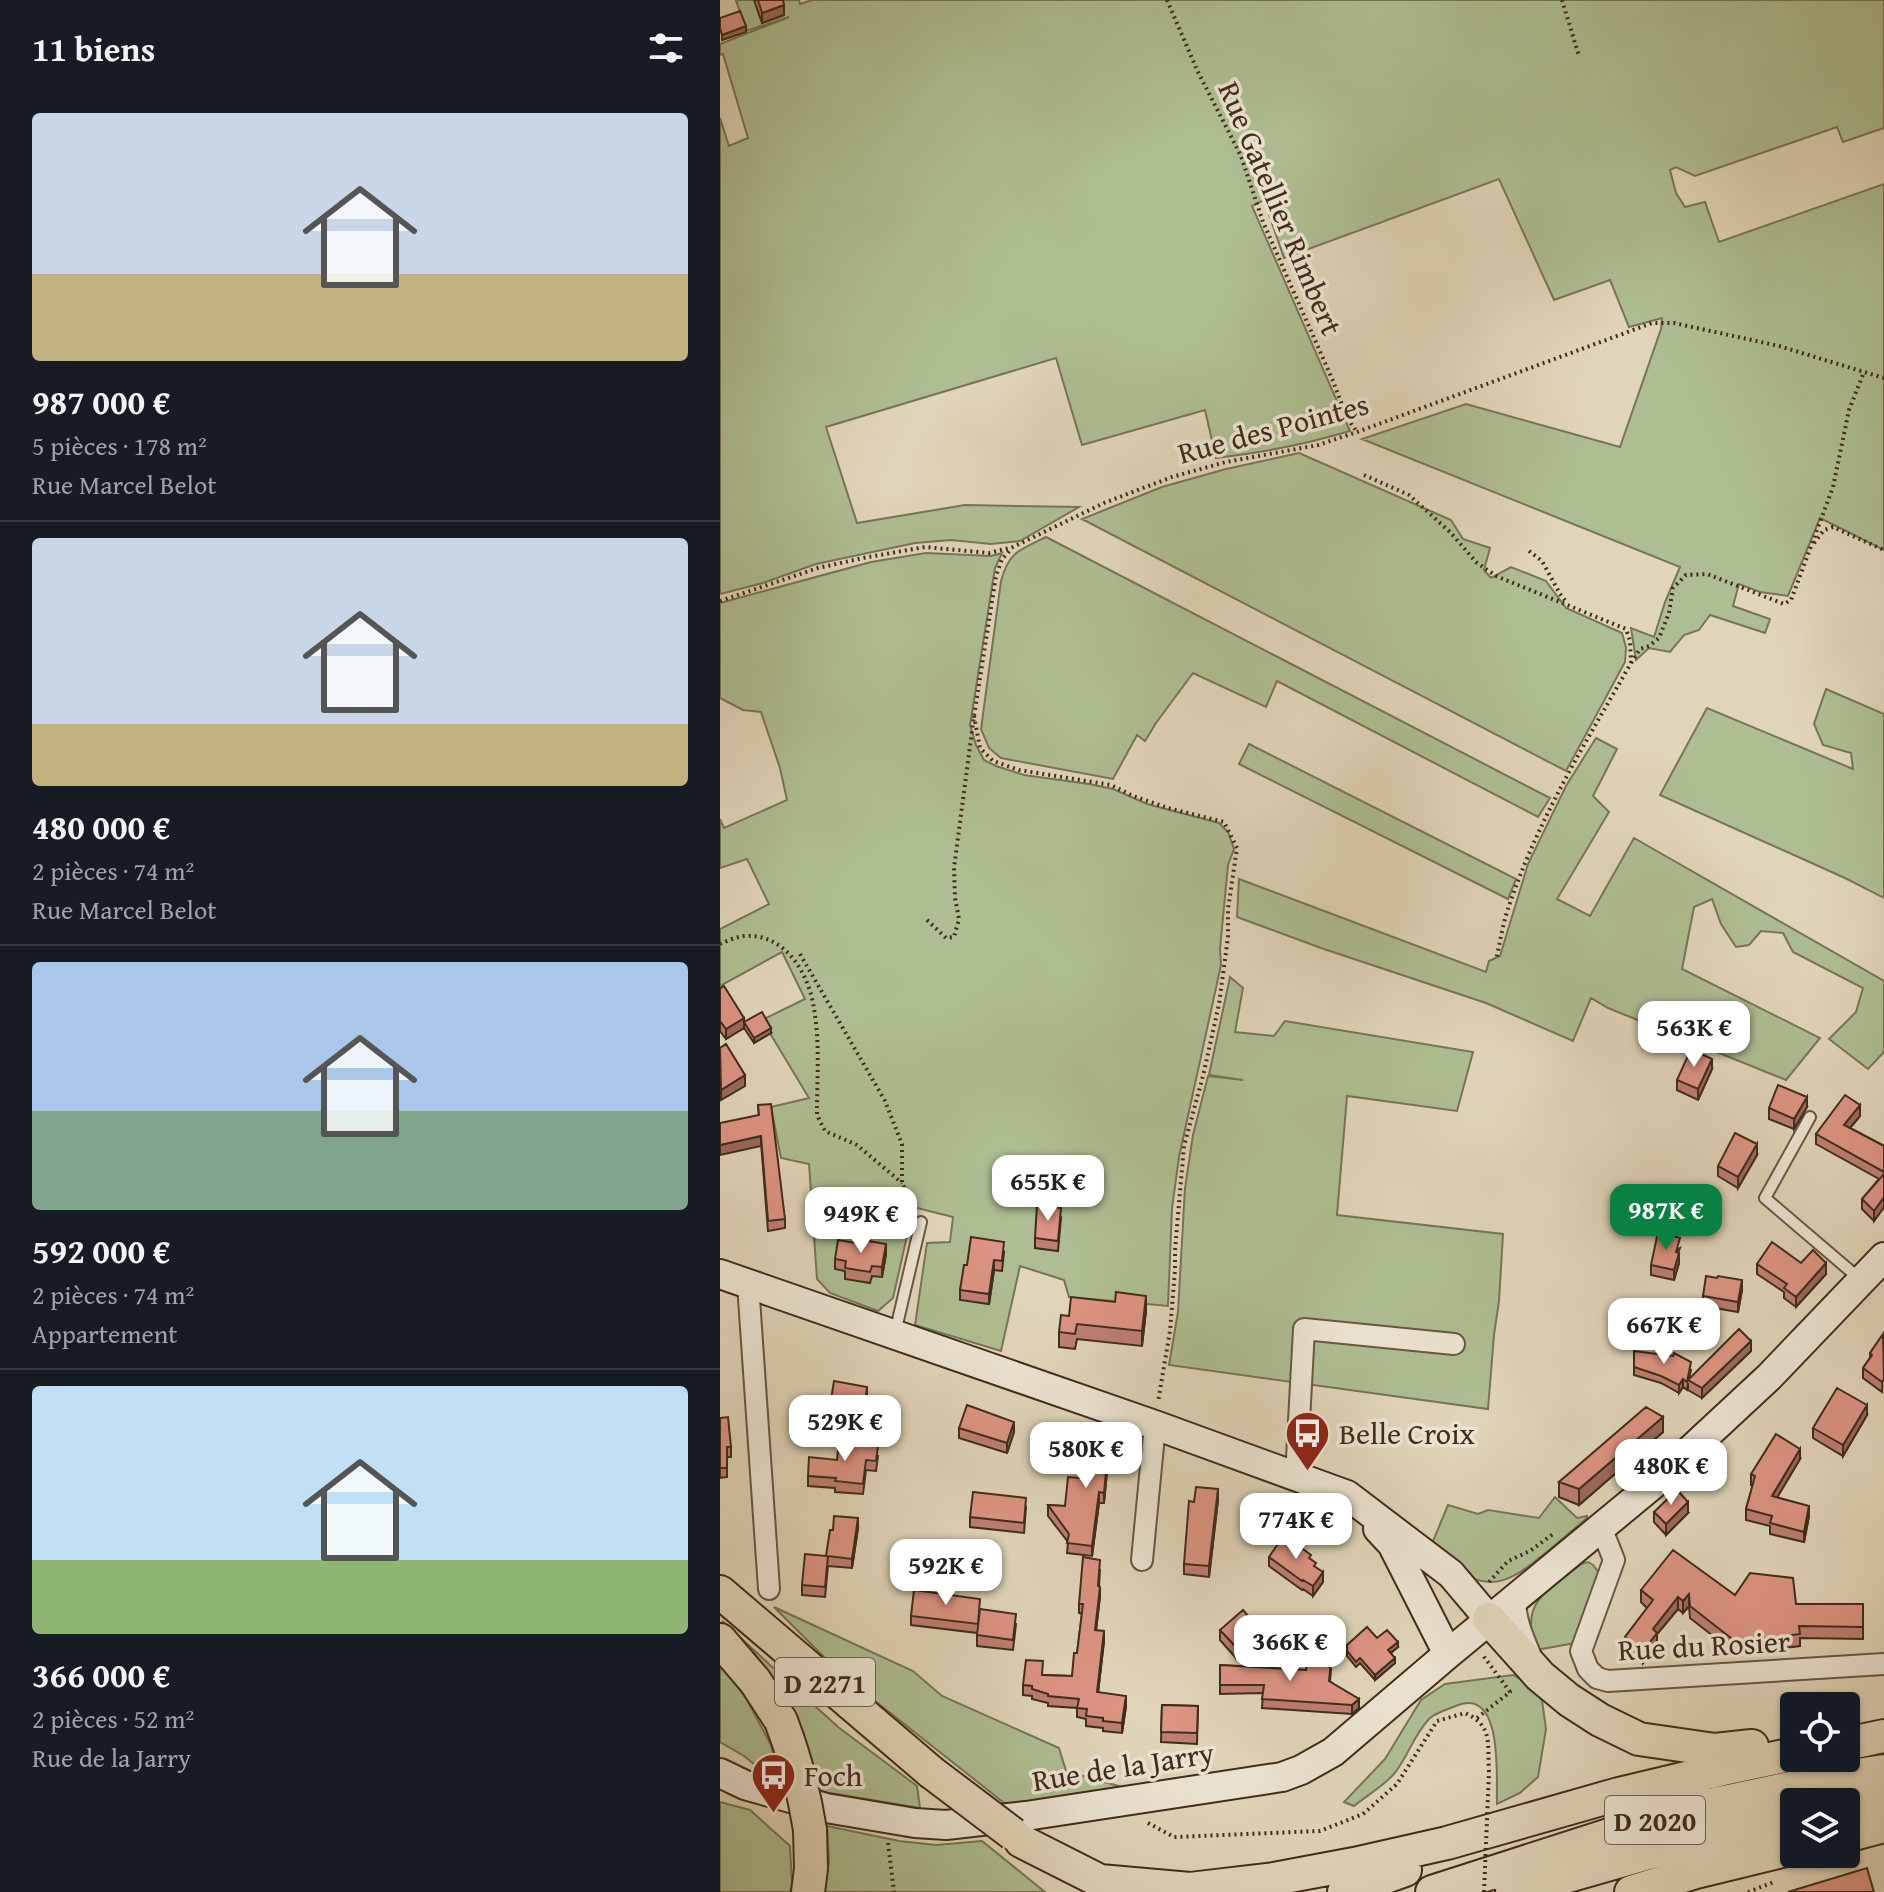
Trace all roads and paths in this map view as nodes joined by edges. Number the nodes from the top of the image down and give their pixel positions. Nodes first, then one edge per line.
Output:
1 (1167, 0) edge
2 (1562, 0) edge
3 (1579, 56) dead end
4 (1864, 372) junction
5 (1884, 378) edge
6 (1357, 432) junction
7 (1364, 475) dead end
8 (1812, 544) junction
9 (1013, 547) junction
10 (1884, 550) edge
11 (1529, 551) dead end
12 (720, 601) edge
13 (1569, 606) junction
14 (1631, 663) junction
15 (974, 716) junction
16 (927, 920) dead end
17 (720, 944) edge
18 (800, 954) dead end
19 (1496, 960) dead end
20 (1810, 1117) dead end
21 (902, 1183) junction
22 (921, 1222) joint
23 (1884, 1257) edge
24 (720, 1274) edge
25 (1862, 1281) junction
26 (748, 1284) junction
27 (895, 1334) junction
28 (1454, 1344) dead end
29 (1155, 1425) junction
30 (1296, 1476) junction
31 (1347, 1495) junction
32 (1601, 1527) junction
33 (1530, 1551) dead end
34 (1142, 1560) dead end
35 (1489, 1582) dead end
36 (769, 1589) dead end
37 (720, 1592) edge
38 (1515, 1598) junction
39 (1484, 1634) junction
40 (720, 1640) edge
41 (1448, 1654) junction
42 (1884, 1664) edge
43 (1540, 1676) junction
44 (1477, 1718) junction
45 (1884, 1734) edge
46 (1860, 1735) edge
47 (1860, 1740) edge
48 (1780, 1743) edge
49 (1780, 1757) edge
50 (1884, 1771) edge
51 (720, 1773) edge
52 (1619, 1794) junction
53 (1884, 1800) edge
54 (1860, 1804) edge
55 (884, 1816) junction
56 (1780, 1821) edge
57 (1148, 1823) dead end
58 (1884, 1826) edge
59 (1860, 1832) edge
60 (1017, 1838) junction
61 (1780, 1851) edge
62 (1774, 1882) dead end
63 (808, 1892) edge
64 (894, 1892) edge
65 (1072, 1892) edge
66 (1344, 1892) edge
67 (1432, 1892) edge
68 (1484, 1892) edge
69 (1512, 1892) edge
70 (1631, 1892) edge
71 (1748, 1892) edge

1 - 6 path, Rue Gatellier Rimbert
2 - 3 path
4 - 5 path, Rue des Pointes
4 - 6 path, Rue des Pointes
4 - 8 path
6 - 9 path, Rue des Pointes
7 - 13 path
8 - 10 path
8 - 14 path
9 - 12 path, Rue des Pointes
9 - 15 path
11 - 13 path
13 - 14 path
14 - 19 path
15 - 16 path
15 - 29 path
17 - 21 path
18 - 21 path
20 - 25 lane
21 - 22 path
22 - 27 lane
23 - 25 main road, Rue de la Jarry
24 - 26 main road
25 - 32 main road, Rue de la Jarry
26 - 27 main road
26 - 36 street
27 - 29 main road
28 - 30 street
29 - 30 main road
29 - 34 street
30 - 31 main road
31 - 39 main road
31 - 41 main road
32 - 38 main road, Rue de la Jarry
32 - 42 street, Rue du Rosier
33 - 35 path
37 - 60 main road, D 2271, bridge
38 - 39 main road, Rue de la Jarry
38 - 43 street
39 - 41 main road, Rue de la Jarry
39 - 43 main road
39 - 44 path
40 - 63 main road, D 2271, bridge
41 - 55 main road, Rue de la Jarry
43 - 48 main road
44 - 57 path
44 - 68 path, bridge
45 - 46 main road
45 - 47 main road
49 - 52 main road
50 - 67 main road, D 2020
51 - 55 main road, Rue de la Jarry
52 - 60 main road
52 - 66 main road
53 - 54 main road
55 - 64 path
56 - 69 main road, D 2020
58 - 59 main road
60 - 65 main road, D 2271
61 - 70 main road
62 - 71 path

